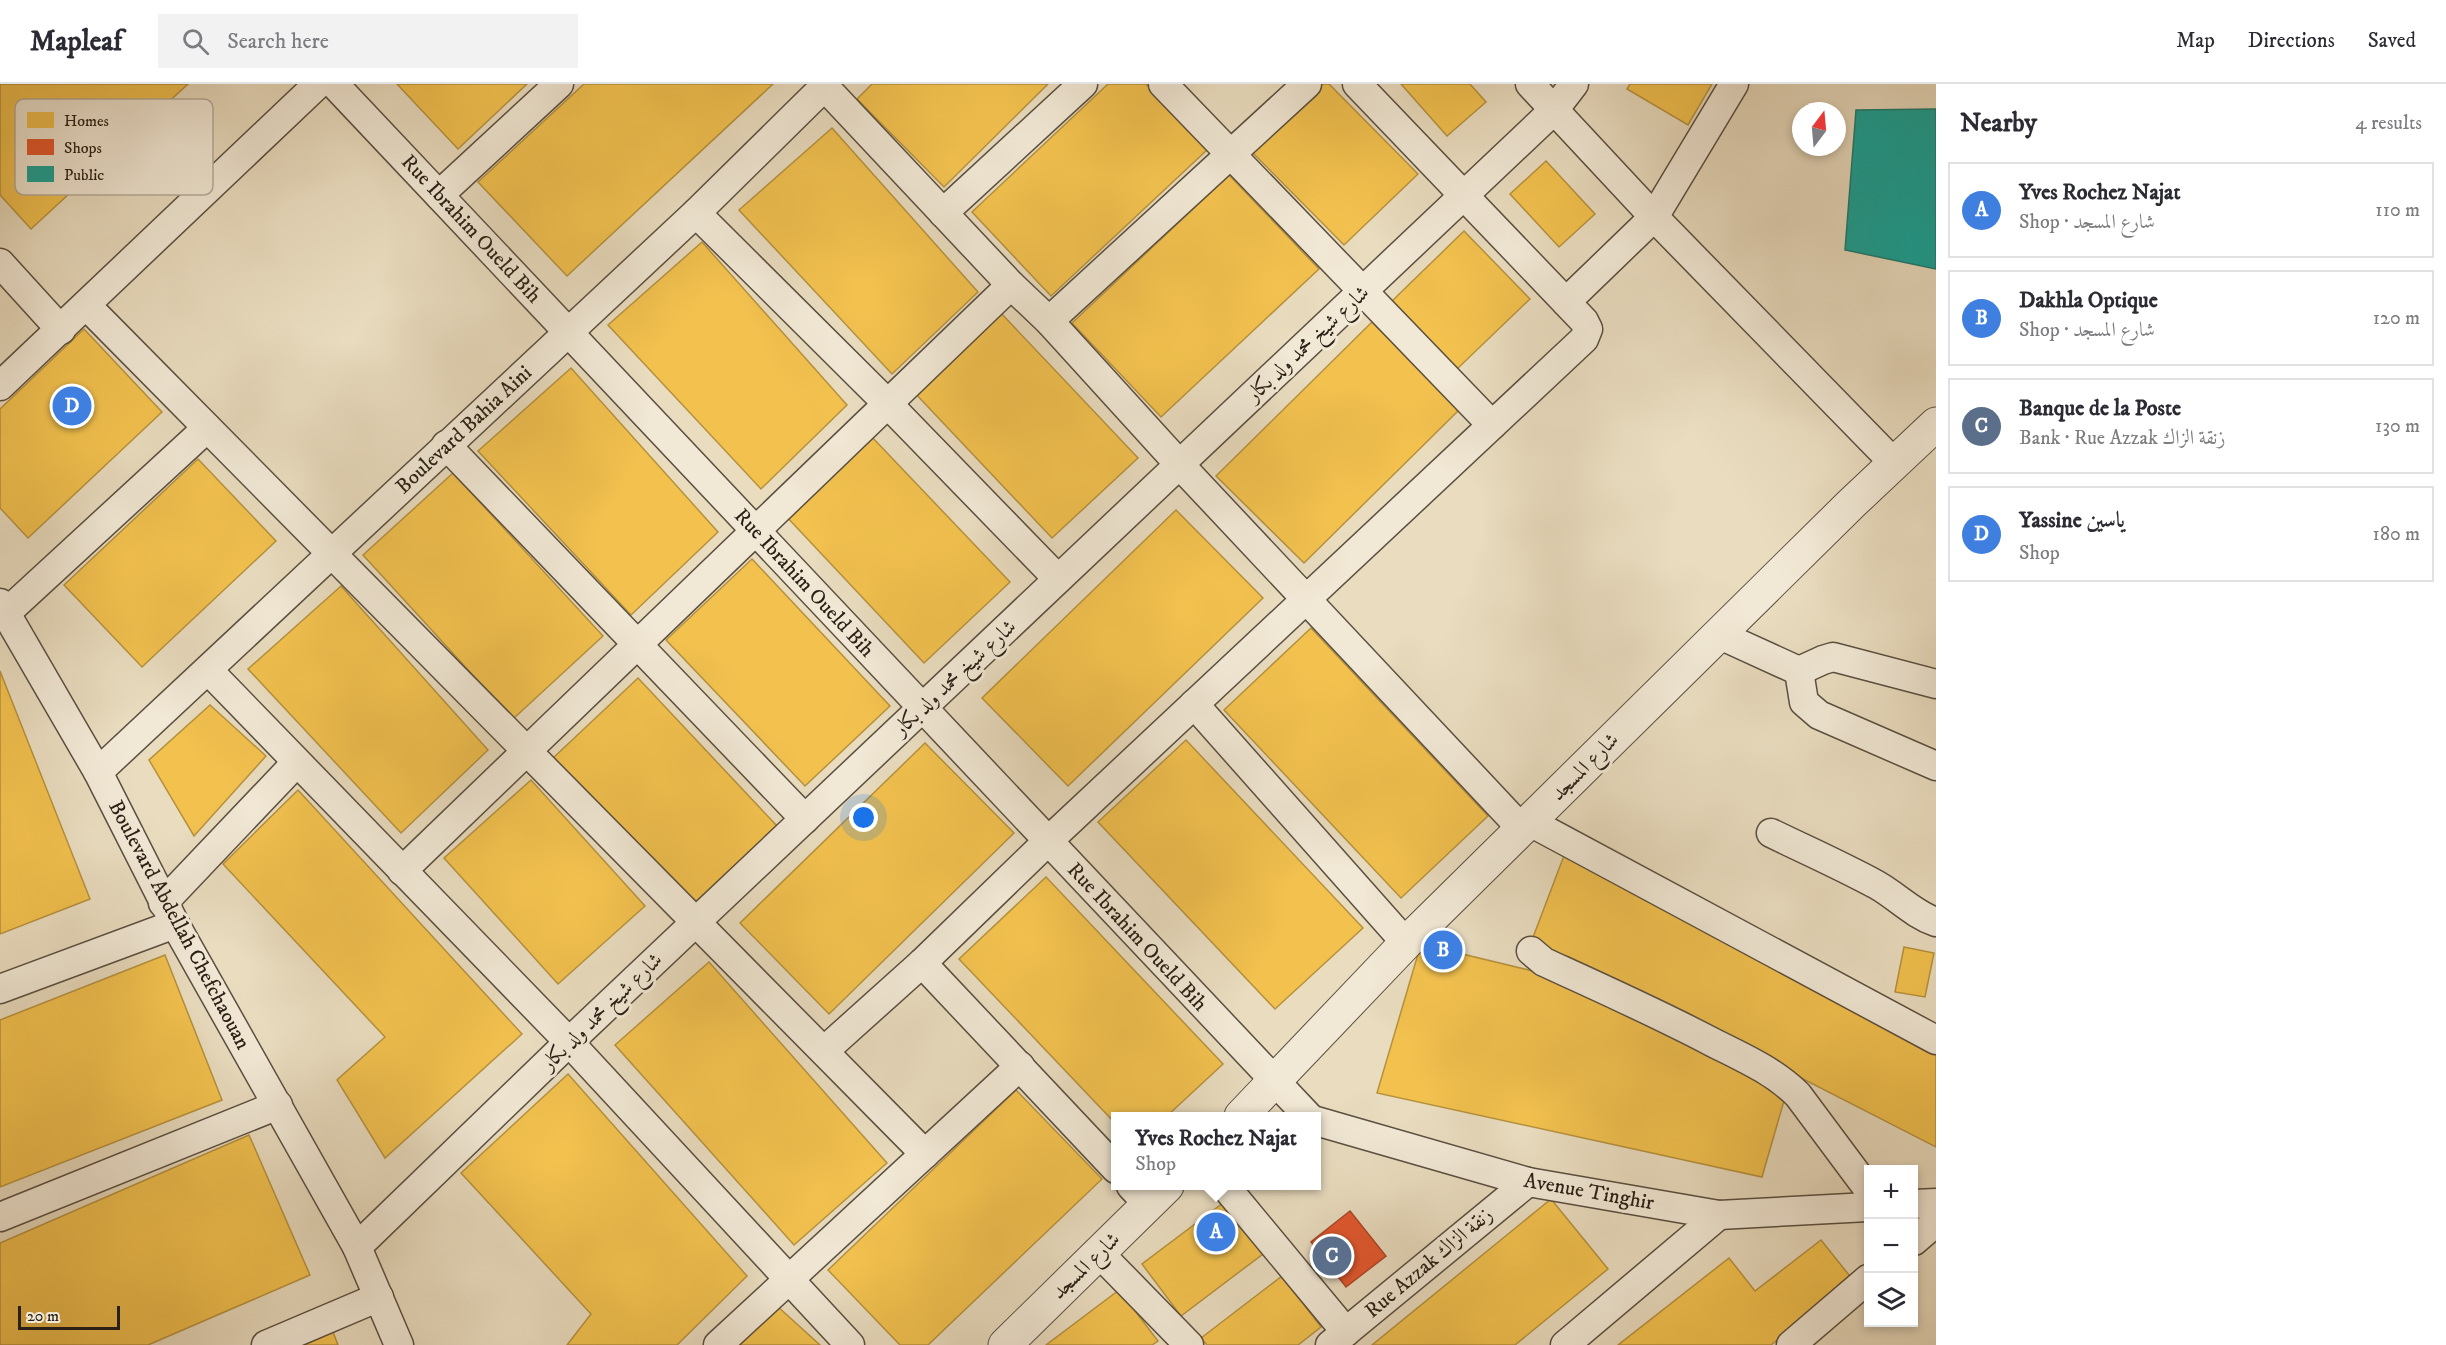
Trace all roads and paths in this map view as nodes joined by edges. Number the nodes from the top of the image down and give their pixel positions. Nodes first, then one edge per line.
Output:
1 (318, 84) edge
2 (334, 84) edge
3 (559, 84) edge
4 (1083, 84) edge
5 (1163, 84) edge
6 (1307, 84) edge
7 (1357, 84) edge
8 (1530, 84) edge
9 (1574, 84) edge
10 (1734, 84) edge
11 (824, 85) edge
12 (1554, 110) junction
13 (1231, 155) junction
14 (213, 184) edge
15 (201, 195) edge
16 (439, 195) junction
17 (1463, 197) junction
18 (696, 213) junction
19 (943, 213) junction
20 (1654, 217) junction
21 (0, 263) edge
22 (1011, 285) junction
23 (1362, 292) junction
24 (1566, 302) junction
25 (86, 305) junction
26 (1049, 321) junction
27 (61, 330) junction
28 (568, 332) junction
29 (0, 386) edge
30 (887, 404) junction
31 (1936, 424) edge
32 (1492, 425) junction
33 (207, 428) junction
34 (446, 445) junction
35 (1894, 463) junction
36 (1180, 465) junction
37 (755, 531) junction
38 (332, 554) junction
39 (1058, 579) junction
40 (1306, 599) junction
41 (3, 608) edge
42 (1720, 635) junction
43 (637, 645) junction
44 (208, 670) junction
45 (1799, 671) junction
46 (1936, 684) edge
47 (1194, 704) junction
48 (922, 708) junction
49 (527, 751) junction
50 (296, 763) junction
51 (1936, 766) edge
52 (98, 772) junction
53 (805, 819) junction
54 (1526, 825) junction
55 (1771, 833) dead end
56 (1047, 842) junction
57 (402, 872) junction
58 (169, 913) junction
59 (696, 922) junction
60 (1936, 922) edge
61 (1406, 943) junction
62 (1531, 951) dead end
63 (922, 963) junction
64 (0, 989) edge
65 (1936, 1040) edge
66 (569, 1042) junction
67 (824, 1051) junction
68 (1020, 1066) junction
69 (1274, 1083) junction
70 (278, 1105) junction
71 (1245, 1112) edge
72 (1304, 1112) edge
73 (1321, 1122) edge
74 (925, 1154) junction
75 (1111, 1164) edge
76 (1527, 1182) junction
77 (1864, 1182) edge
78 (1229, 1190) edge
79 (1149, 1192) edge
80 (1936, 1203) edge
81 (1918, 1204) edge
82 (1864, 1207) edge
83 (1719, 1215) junction
84 (0, 1217) edge
85 (1936, 1222) edge
86 (1918, 1238) edge
87 (357, 1247) junction
88 (1100, 1254) junction
89 (789, 1279) junction
90 (1864, 1283) edge
91 (379, 1297) junction
92 (1338, 1338) edge
93 (266, 1345) edge
94 (399, 1345) edge
95 (718, 1345) edge
96 (850, 1345) edge
97 (1005, 1345) edge
98 (1189, 1345) edge
99 (1564, 1345) edge
100 (1791, 1345) edge

1 - 14 street
2 - 16 street, Rue Ibrahim Oueld Bih
3 - 16 street
4 - 19 street
5 - 13 street
6 - 13 street
7 - 17 street
8 - 12 street
9 - 12 street, شارع شيخ محمد ولد بكار
10 - 20 street
11 - 18 street, Boulevard Bahia Aini
11 - 19 street
12 - 17 street, شارع شيخ محمد ولد بكار
12 - 20 street
13 - 23 street
13 - 26 street
15 - 25 street
16 - 28 street, Rue Ibrahim Oueld Bih
17 - 23 street, شارع شيخ محمد ولد بكار
17 - 24 street
18 - 28 street, Boulevard Bahia Aini
18 - 30 street
19 - 22 street
20 - 24 street
20 - 35 street
21 - 27 street
22 - 26 street
22 - 30 street
23 - 32 street
23 - 36 street, شارع شيخ محمد ولد بكار
24 - 32 street
25 - 27 street
25 - 33 street
26 - 36 street
27 - 29 street
28 - 34 street, Boulevard Bahia Aini
28 - 37 street, Rue Ibrahim Oueld Bih
30 - 37 street
30 - 39 street
31 - 35 street, شارع المسجد
32 - 40 street
33 - 38 street
33 - 41 street
34 - 38 street, Boulevard Bahia Aini
34 - 43 street
35 - 42 street, شارع المسجد
36 - 39 street, شارع شيخ محمد ولد بكار
36 - 40 street
37 - 43 street
37 - 48 street, Rue Ibrahim Oueld Bih
38 - 44 street, Boulevard Bahia Aini
38 - 49 street
39 - 48 street, شارع شيخ محمد ولد بكار
40 - 47 street
40 - 54 street
41 - 52 street, Boulevard Abdellah Chefchaouan
42 - 45 street
42 - 54 street, شارع المسجد
43 - 49 street
43 - 53 street
44 - 50 street
44 - 52 street, Boulevard Bahia Aini
45 - 46 street
45 - 51 street
47 - 56 street
47 - 61 street
48 - 53 street, شارع شيخ محمد ولد بكار
48 - 56 street, Rue Ibrahim Oueld Bih
49 - 57 street
49 - 59 street
50 - 57 street
50 - 58 street
52 - 58 street, Boulevard Abdellah Chefchaouan
53 - 59 street, شارع شيخ محمد ولد بكار
54 - 61 street, شارع المسجد
54 - 65 street
55 - 60 street
56 - 63 street
56 - 69 street, Rue Ibrahim Oueld Bih
57 - 66 street
58 - 64 street
58 - 70 street, Boulevard Abdellah Chefchaouan
59 - 66 street, شارع شيخ محمد ولد بكار
59 - 67 street
61 - 69 street, شارع المسجد
62 - 77 street
63 - 67 street
63 - 68 street
66 - 87 street, شارع شيخ محمد ولد بكار
66 - 89 street
67 - 74 street
68 - 74 street
68 - 75 street
69 - 71 street, شارع المسجد
69 - 72 street
70 - 84 street
70 - 87 street, Boulevard Abdellah Chefchaouan
73 - 76 street, Avenue Tinghir
74 - 89 street
76 - 83 street, Avenue Tinghir
76 - 92 street, Rue Azzak زنقة الزاك
78 - 92 street
79 - 88 street, شارع المسجد
80 - 81 street
82 - 83 street, Avenue Tinghir
83 - 99 street
85 - 86 street
87 - 91 street, Boulevard Abdellah Chefchaouan
88 - 97 street, شارع المسجد
88 - 98 street
89 - 95 street
89 - 96 street
90 - 100 street
91 - 93 street
91 - 94 street, Boulevard Abdellah Chefchaouan

